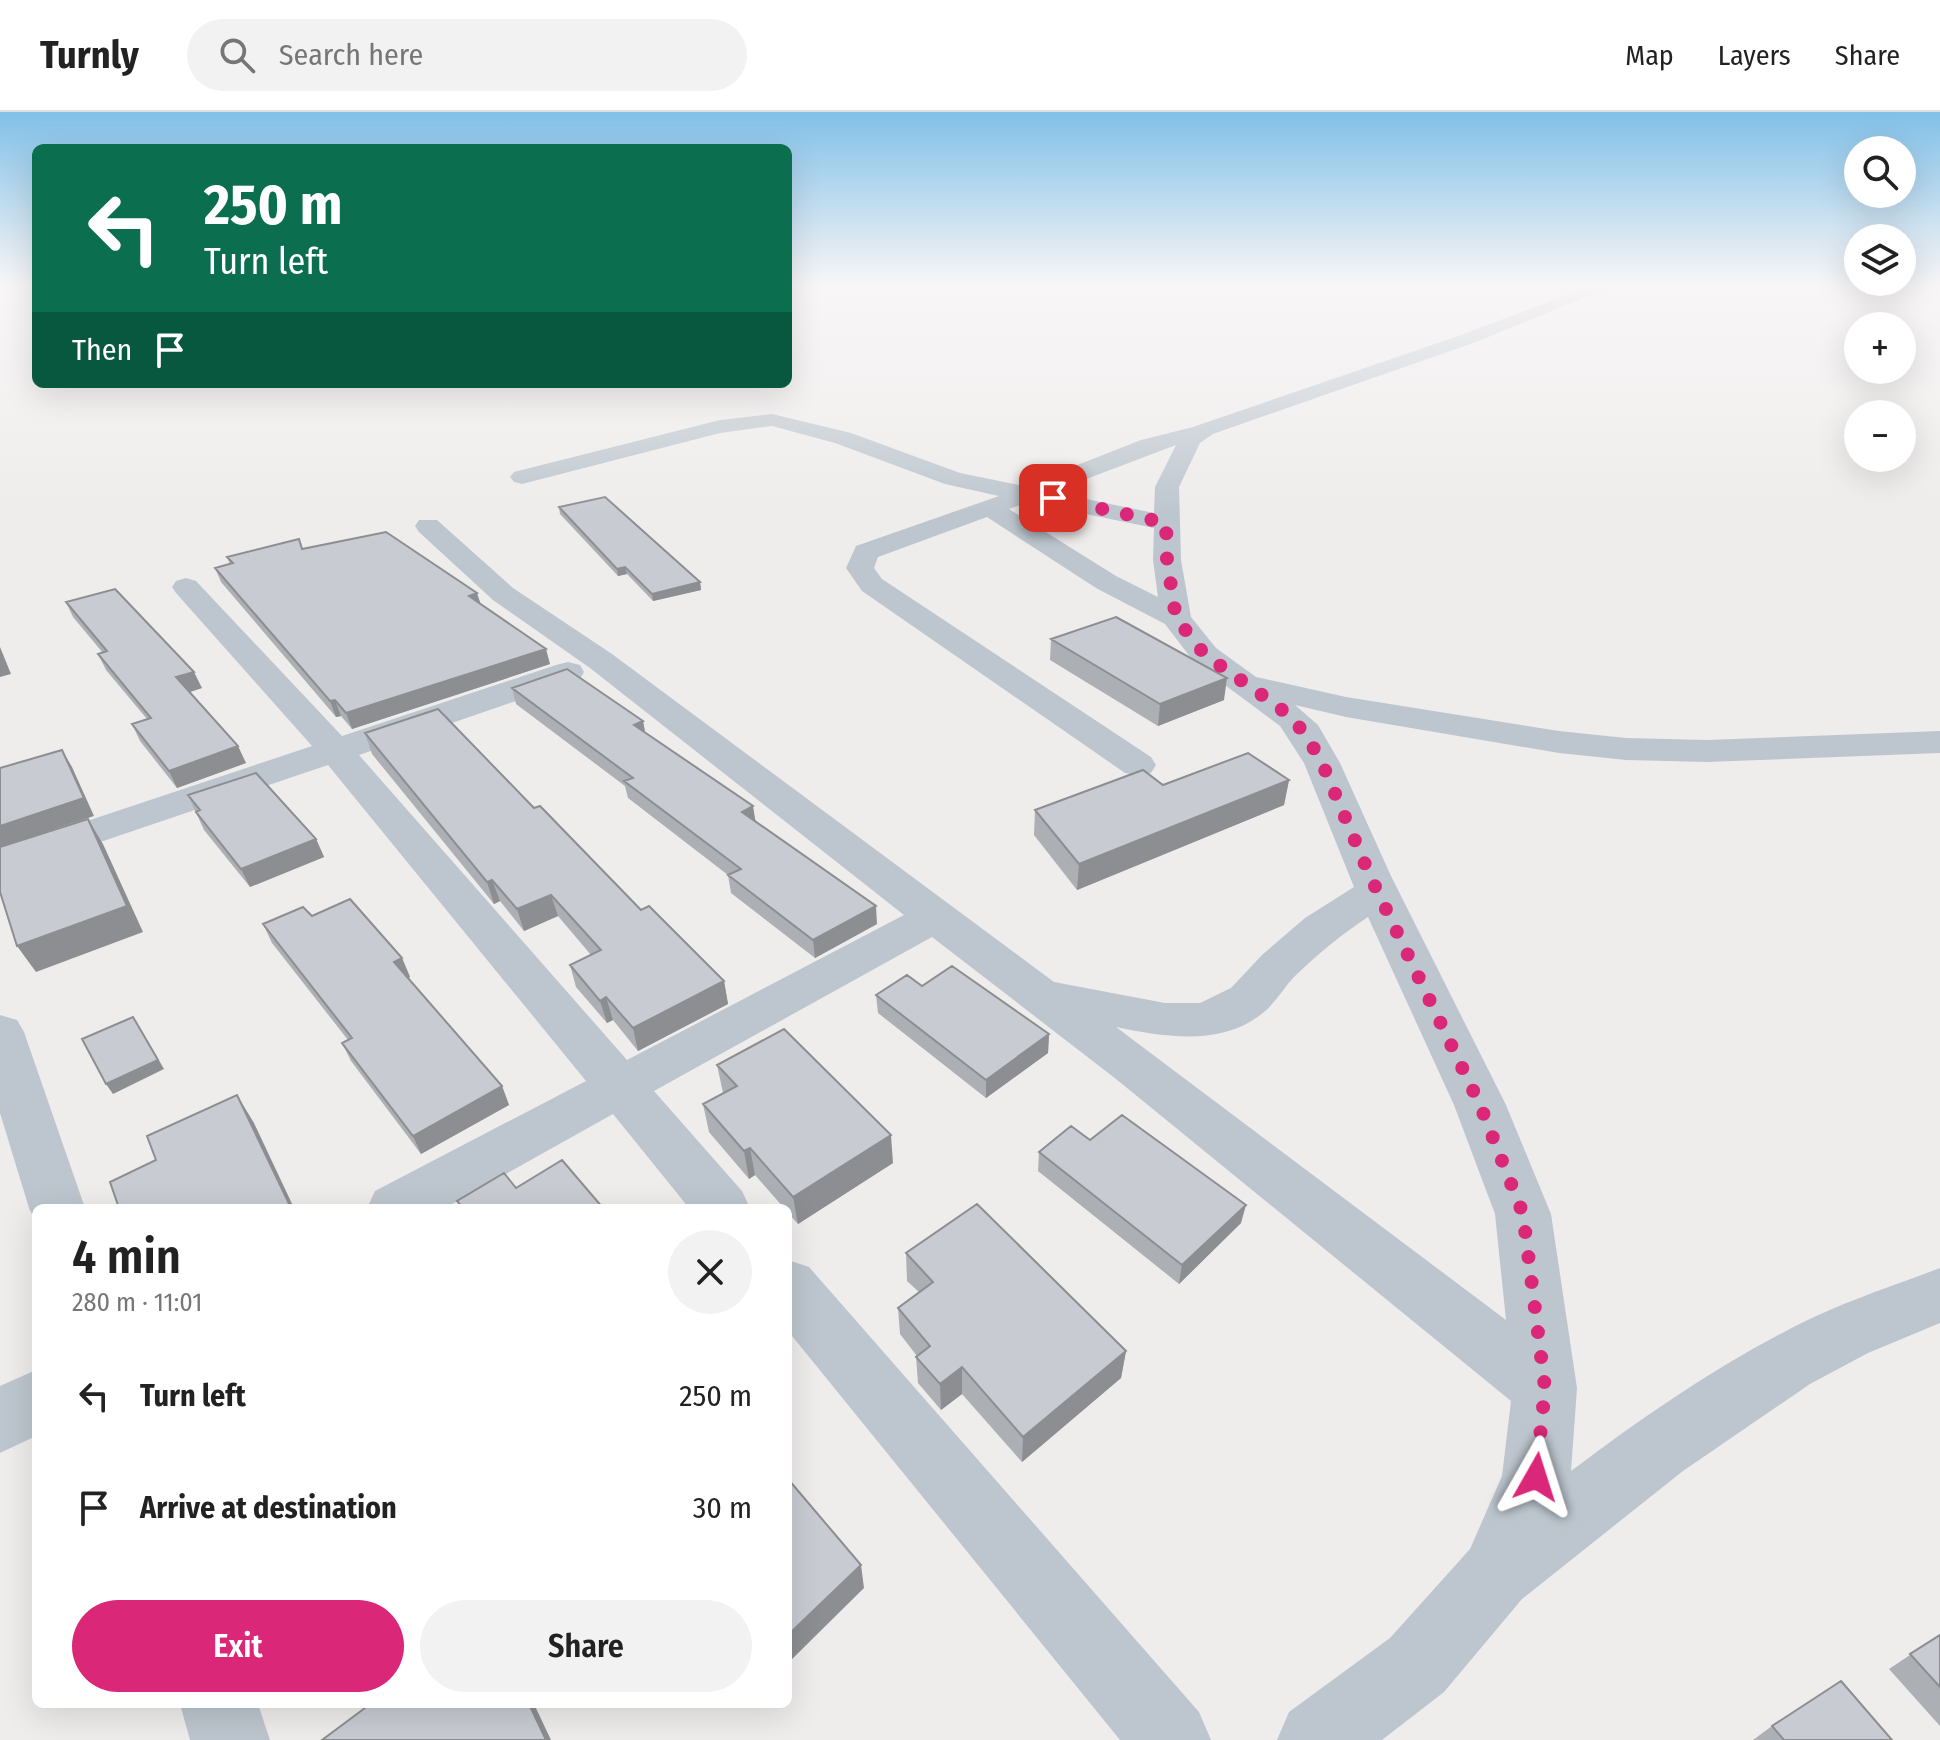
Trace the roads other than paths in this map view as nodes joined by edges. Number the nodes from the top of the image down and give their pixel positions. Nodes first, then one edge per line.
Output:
1 (1401, 362) edge
2 (1197, 433) junction
3 (942, 475) junction
4 (522, 477) dead end
5 (1027, 493) junction
6 (995, 506) junction
7 (1166, 523) junction
8 (428, 526) dead end
9 (186, 587) dead end
10 (1176, 618) junction
11 (601, 661) junction
12 (1238, 680) junction
13 (1940, 742) edge
14 (336, 751) junction
15 (1138, 765) dead end
16 (0, 864) edge
17 (1377, 891) junction
18 (934, 917) junction
19 (1041, 997) junction
20 (0, 1032) edge
21 (620, 1087) junction
22 (56, 1204) edge
23 (402, 1204) edge
24 (719, 1204) edge
25 (792, 1291) edge
26 (1940, 1295) edge
27 (1545, 1388) junction
28 (32, 1403) edge
29 (0, 1421) edge
30 (1496, 1575) junction
31 (220, 1708) edge
32 (230, 1740) edge
33 (1171, 1740) edge
34 (1317, 1740) edge

1 - 2 street
2 - 5 street
2 - 7 street
3 - 4 street
3 - 5 street
3 - 6 street
5 - 6 street
5 - 7 street
6 - 10 street
6 - 15 street
7 - 10 street
8 - 11 street
9 - 14 street
10 - 12 street
11 - 14 street
11 - 18 street
12 - 13 street
12 - 17 street
14 - 16 street
14 - 21 street
17 - 19 street
17 - 27 street
18 - 19 street
18 - 21 street
19 - 27 street
20 - 22 street
21 - 23 street
21 - 24 street
25 - 33 street
26 - 30 street
27 - 30 street
28 - 29 street
30 - 34 street
31 - 32 street

